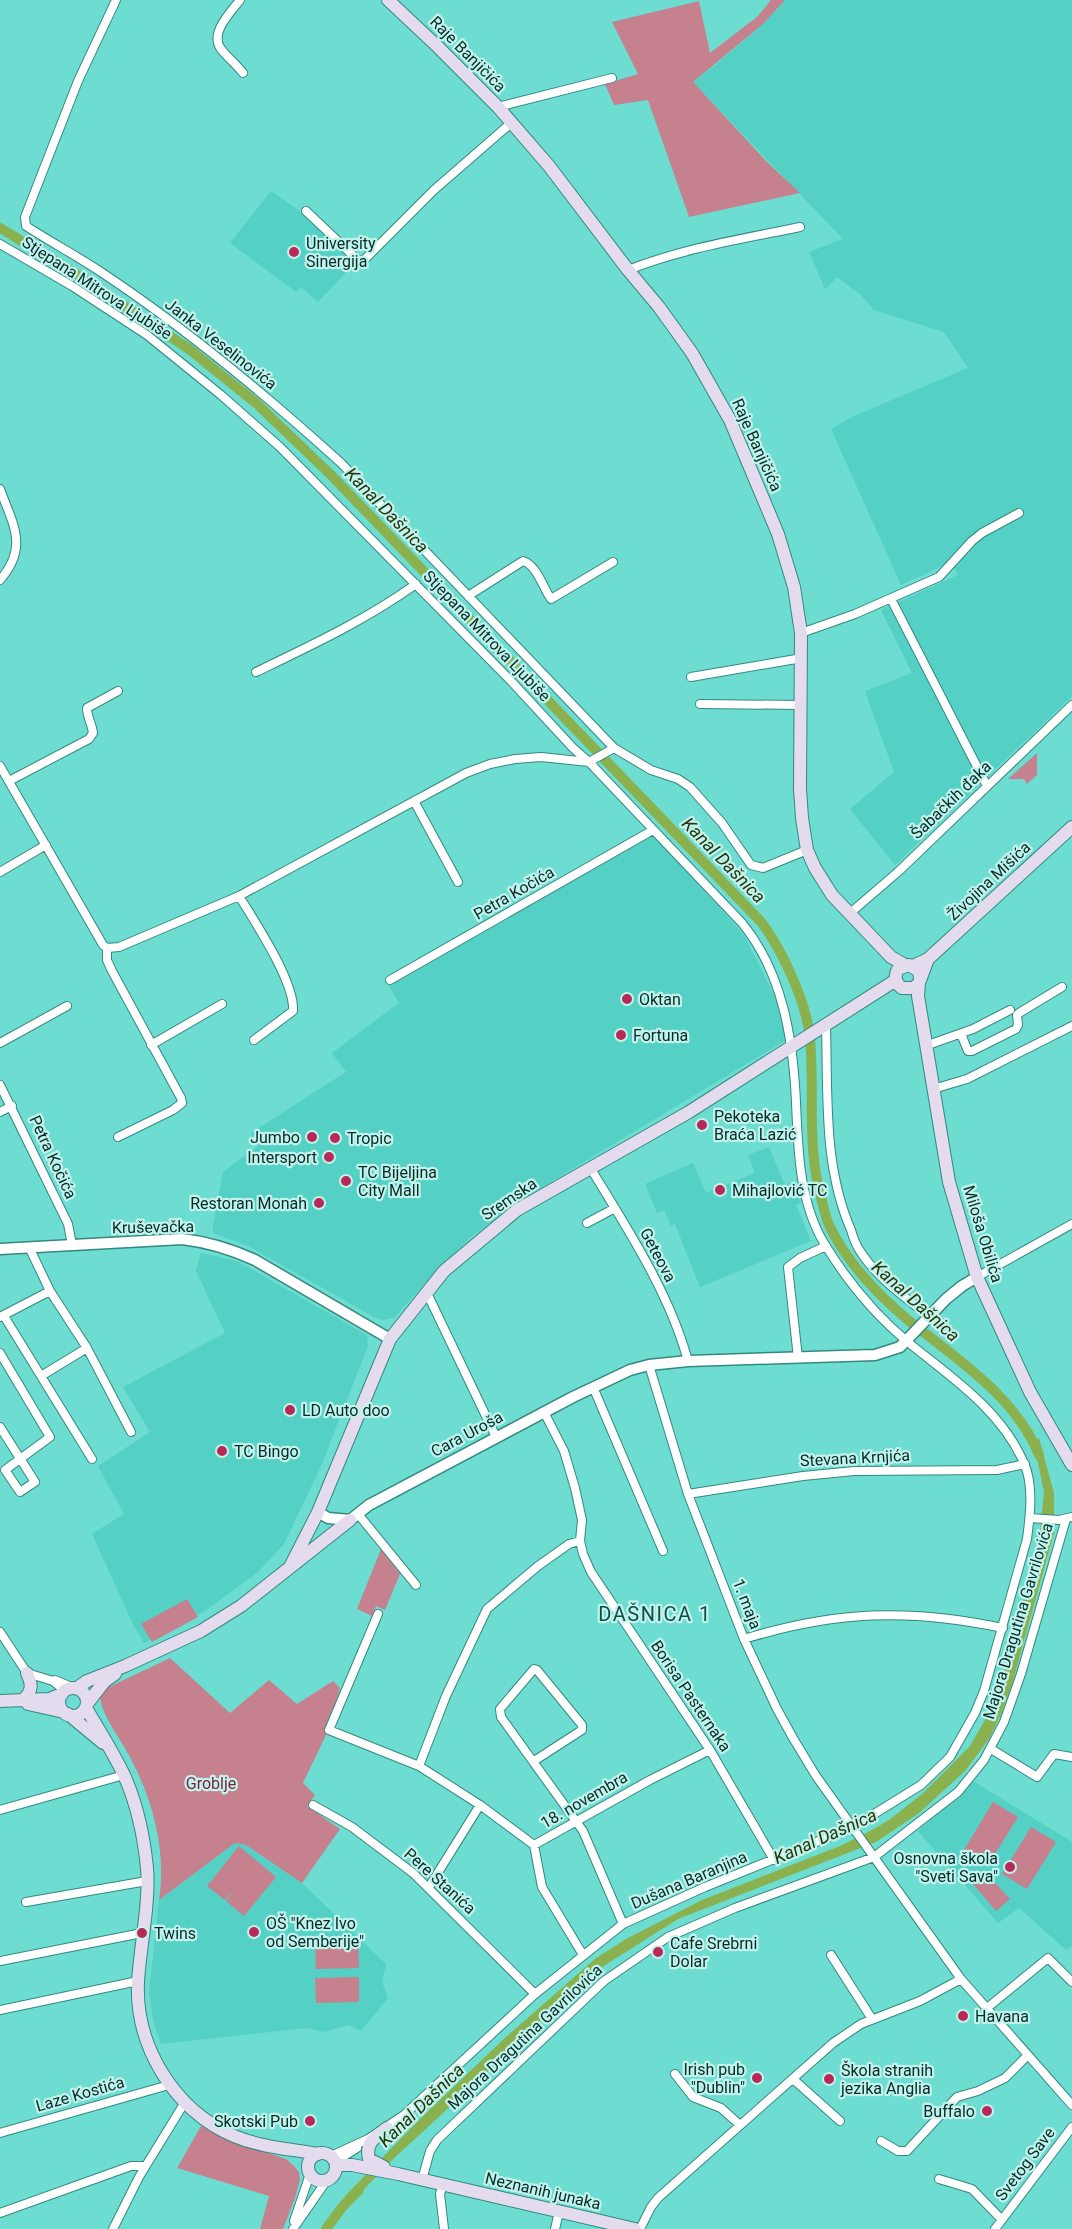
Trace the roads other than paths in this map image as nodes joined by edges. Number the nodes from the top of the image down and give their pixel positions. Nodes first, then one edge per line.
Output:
1 (116, 0) edge
2 (240, 0) edge
3 (388, 0) edge
4 (243, 74) dead end
5 (612, 78) dead end
6 (498, 107) junction
7 (511, 123) junction
8 (306, 211) dead end
9 (800, 227) dead end
10 (0, 244) edge
11 (628, 270) junction
12 (0, 489) edge
13 (1019, 513) dead end
14 (613, 562) dead end
15 (0, 580) edge
16 (416, 584) junction
17 (468, 596) junction
18 (891, 599) junction
19 (801, 633) junction
20 (802, 658) junction
21 (256, 672) dead end
22 (691, 677) dead end
23 (118, 691) dead end
24 (700, 704) dead end
25 (801, 705) junction
26 (1072, 705) edge
27 (611, 749) junction
28 (591, 760) junction
29 (0, 766) edge
30 (10, 782) junction
31 (987, 786) junction
32 (0, 789) edge
33 (414, 801) junction
34 (1072, 827) edge
35 (653, 830) junction
36 (46, 845) junction
37 (807, 850) junction
38 (0, 872) edge
39 (458, 882) dead end
40 (239, 896) junction
41 (849, 914) junction
42 (107, 948) junction
43 (891, 957) junction
44 (928, 959) junction
45 (909, 965) junction
46 (390, 980) dead end
47 (920, 981) junction
48 (900, 983) junction
49 (1062, 987) dead end
50 (918, 996) junction
51 (222, 1004) dead end
52 (67, 1006) dead end
53 (1010, 1010) dead end
54 (1072, 1026) edge
55 (822, 1028) junction
56 (961, 1034) junction
57 (254, 1040) dead end
58 (0, 1043) edge
59 (151, 1045) junction
60 (928, 1045) junction
61 (791, 1048) junction
62 (0, 1085) edge
63 (933, 1089) junction
64 (12, 1106) junction
65 (0, 1112) edge
66 (118, 1137) dead end
67 (591, 1169) junction
68 (615, 1208) junction
69 (587, 1223) dead end
70 (1072, 1224) edge
71 (72, 1245) junction
72 (826, 1246) junction
73 (29, 1247) junction
74 (0, 1249) edge
75 (977, 1278) junction
76 (50, 1291) junction
77 (426, 1291) junction
78 (2, 1317) edge
79 (929, 1318) junction
80 (390, 1339) junction
81 (909, 1340) junction
82 (87, 1348) junction
83 (0, 1353) edge
84 (798, 1358) junction
85 (688, 1361) junction
86 (649, 1365) junction
87 (40, 1376) junction
88 (593, 1387) junction
89 (544, 1412) junction
90 (0, 1427) edge
91 (131, 1432) dead end
92 (496, 1437) junction
93 (92, 1459) dead end
94 (1025, 1464) junction
95 (1072, 1464) edge
96 (688, 1494) junction
97 (318, 1512) junction
98 (354, 1517) junction
99 (1032, 1518) junction
100 (1065, 1519) edge
101 (580, 1541) junction
102 (663, 1551) dead end
103 (291, 1565) junction
104 (416, 1585) dead end
105 (378, 1614) dead end
106 (1003, 1628) junction
107 (0, 1632) edge
108 (744, 1639) junction
109 (125, 1666) junction
110 (27, 1673) junction
111 (69, 1690) junction
112 (23, 1700) junction
113 (3, 1701) edge
114 (86, 1706) junction
115 (66, 1713) junction
116 (109, 1748) junction
117 (991, 1749) junction
118 (711, 1750) junction
119 (1072, 1757) edge
120 (534, 1761) junction
121 (419, 1766) junction
122 (124, 1775) junction
123 (313, 1805) dead end
124 (480, 1805) junction
125 (0, 1810) edge
126 (576, 1821) junction
127 (853, 1827) junction
128 (534, 1845) junction
129 (873, 1856) junction
130 (774, 1860) junction
131 (147, 1881) junction
132 (429, 1887) junction
133 (26, 1902) dead end
134 (623, 1924) junction
135 (142, 1933) junction
136 (583, 1955) junction
137 (831, 1955) dead end
138 (0, 1961) edge
139 (962, 1979) junction
140 (138, 1982) junction
141 (1072, 1982) edge
142 (535, 1994) junction
143 (987, 2008) junction
144 (0, 2010) edge
145 (872, 2019) junction
146 (1028, 2055) junction
147 (675, 2074) dead end
148 (793, 2079) junction
149 (169, 2085) junction
150 (1062, 2093) junction
151 (1072, 2093) edge
152 (184, 2102) junction
153 (1072, 2105) edge
154 (840, 2121) dead end
155 (740, 2125) junction
156 (1072, 2127) edge
157 (387, 2128) junction
158 (0, 2133) edge
159 (881, 2141) dead end
160 (273, 2145) junction
161 (330, 2165) junction
162 (369, 2165) junction
163 (145, 2166) junction
164 (309, 2171) junction
165 (939, 2179) dead end
166 (422, 2180) junction
167 (442, 2184) junction
168 (560, 2212) junction
169 (0, 2213) edge
170 (1002, 2220) junction
171 (441, 2228) edge
172 (113, 2229) edge
173 (292, 2229) edge
174 (555, 2229) edge
175 (635, 2229) edge
176 (640, 2229) edge
177 (995, 2229) edge

1 - 17 street, Janka Veselinovića
2 - 4 street
3 - 6 main road, Raje Banjičića
5 - 6 street, Raje Banjičića
6 - 7 main road, Raje Banjičića
7 - 8 street
7 - 11 main road, Raje Banjičića
9 - 11 street
10 - 16 street, Stjepana Mitrova Ljubiše
11 - 19 main road, Raje Banjičića
12 - 15 street
13 - 18 street
14 - 17 street
16 - 21 street
16 - 28 street, Stjepana Mitrova Ljubiše
17 - 27 street, Janka Veselinovića
18 - 19 street
18 - 31 street
19 - 20 main road, Raje Banjičića
20 - 22 street
20 - 25 main road, Raje Banjičića
23 - 30 street
24 - 25 street
25 - 37 main road, Raje Banjičića
26 - 31 street, Šabačkih đaka
27 - 28 street
27 - 37 street
28 - 33 street
28 - 35 street, Stjepana Mitrova Ljubiše
29 - 30 street
30 - 32 street
30 - 36 street
31 - 41 street, Šabačkih đaka
33 - 39 street
33 - 40 street
34 - 44 main road, Živojina Mišića
35 - 46 street, Petra Kočića
35 - 61 street, Stjepana Mitrova Ljubiše
36 - 38 street
36 - 42 street
37 - 41 main road, Raje Banjičića
40 - 42 street
40 - 57 street
41 - 43 main road, Raje Banjičića
42 - 59 street
43 - 45 main road, Raje Banjičića
43 - 48 main road
44 - 45 main road
44 - 47 main road, Miloša Obilića
45 - 47 main road
45 - 48 main road
47 - 48 main road
47 - 50 main road, Miloša Obilića
48 - 50 main road
48 - 55 main road, Sremska
49 - 56 street
50 - 60 main road, Miloša Obilića
51 - 59 street
52 - 58 street
53 - 56 street
54 - 63 street
55 - 61 main road, Sremska
55 - 79 street
56 - 60 street
59 - 66 street
60 - 63 main road, Miloša Obilića
61 - 67 main road, Sremska
61 - 72 street, Stjepana Mitrova Ljubiše
62 - 64 street, Petra Kočića
63 - 75 main road, Miloša Obilića
64 - 65 street
64 - 71 street, Petra Kočića
67 - 68 street, Geteova
67 - 77 main road, Sremska
68 - 69 street
68 - 85 street, Geteova
70 - 75 street
71 - 73 street, Kruševačka
71 - 80 street, Kruševačka
72 - 81 street, Dušana Baranjina
72 - 84 street
73 - 74 street, Kruševačka
73 - 76 street
75 - 79 street, Cara Uroša
75 - 95 main road, Miloša Obilića
76 - 78 street
76 - 82 street
77 - 80 main road, Sremska
77 - 92 street
78 - 87 street
79 - 81 street, Cara Uroša
80 - 97 main road, Sremska
81 - 84 street, Cara Uroša
81 - 94 street, Dušana Baranjina
82 - 87 street
82 - 91 street
83 - 90 street
84 - 85 street, Cara Uroša
85 - 86 street, Cara Uroša
86 - 88 street, Cara Uroša
86 - 96 street, 1. maja
87 - 93 street
88 - 89 street, Cara Uroša
88 - 102 street
89 - 92 street, Cara Uroša
89 - 101 street, Borisa Pasternaka
92 - 98 street, Cara Uroša
94 - 96 street, Stevana Krnjića
94 - 99 street, Dušana Baranjina
96 - 108 street, 1. maja
97 - 98 street
97 - 103 main road, Sremska
98 - 103 main road
98 - 104 street
99 - 100 street
99 - 106 street, Dušana Baranjina
100 - 117 street, Majora Dragutina Gavrilovića
101 - 118 street, Borisa Pasternaka
101 - 121 street
103 - 109 main road
105 - 121 street, 18. novembra
106 - 108 street
106 - 127 street, Dušana Baranjina
107 - 110 street
108 - 127 street, 1. maja
109 - 111 main road
109 - 114 main road
110 - 111 street
110 - 112 main road
111 - 112 main road
111 - 114 main road
111 - 115 main road
112 - 113 main road
113 - 115 main road
114 - 115 main road
114 - 116 main road
115 - 116 main road
116 - 122 main road
117 - 119 street
117 - 129 street, Majora Dragutina Gavrilovića
118 - 126 street, 18. novembra
118 - 130 street, Borisa Pasternaka
120 - 120 street
120 - 126 street
121 - 124 street, 18. novembra
122 - 125 street
122 - 131 main road
123 - 132 street, Pere Stanića
124 - 128 street, 18. novembra
124 - 132 street
126 - 128 street, 18. novembra
126 - 134 street
127 - 129 street, 1. maja
127 - 130 street, Dušana Baranjina
128 - 136 street
129 - 139 street
129 - 166 street, Majora Dragutina Gavrilovića
130 - 134 street, Dušana Baranjina
131 - 133 street
131 - 135 main road
132 - 142 street, Pere Stanića
134 - 136 street, Dušana Baranjina
135 - 138 street
135 - 140 main road
136 - 142 street, Dušana Baranjina
137 - 145 street
139 - 143 street
139 - 145 street
140 - 144 street
140 - 149 main road
141 - 143 street
142 - 157 street, Dušana Baranjina
143 - 146 street
145 - 148 street
146 - 150 street
146 - 159 street
147 - 155 street
148 - 154 street
148 - 155 street
149 - 152 main road
149 - 158 street, Laze Kostića
150 - 151 street
150 - 153 street
152 - 160 main road
152 - 163 street
155 - 176 street
156 - 170 street, Svetog Save
157 - 161 street, Dušana Baranjina
157 - 162 main road
160 - 161 main road
160 - 164 main road
161 - 162 main road
161 - 164 main road
161 - 164 main road
161 - 173 street
162 - 166 main road, Neznanih junaka
163 - 169 street
163 - 172 street
164 - 173 street
165 - 170 street, Svetog Save
166 - 167 main road, Neznanih junaka
167 - 168 main road, Neznanih junaka
167 - 171 street
168 - 174 street
168 - 175 main road, Neznanih junaka
170 - 177 street, Svetog Save

